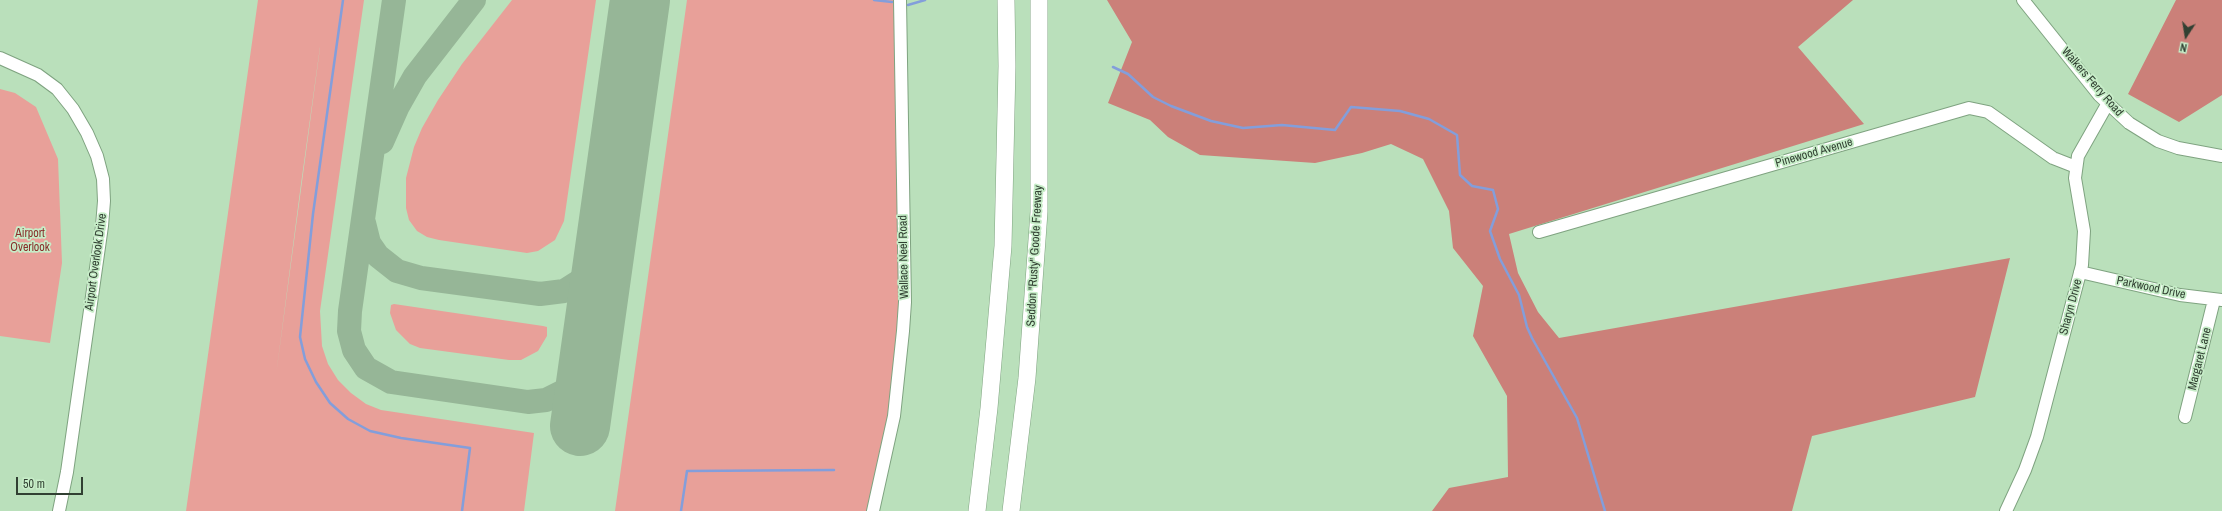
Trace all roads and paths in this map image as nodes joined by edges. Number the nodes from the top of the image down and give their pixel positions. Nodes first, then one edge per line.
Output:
1 (900, 0) edge
2 (1006, 0) edge
3 (1039, 0) edge
4 (2023, 0) edge
5 (0, 58) edge
6 (2108, 104) junction
7 (2222, 156) edge
8 (2076, 166) junction
9 (1539, 232) dead end
10 (2080, 272) junction
11 (2218, 300) edge
12 (2185, 417) dead end
13 (59, 511) edge
14 (874, 511) edge
15 (977, 511) edge
16 (1011, 511) edge
17 (2006, 511) edge

1 - 14 street, Wallace Neel Road
2 - 15 highway
3 - 16 highway, Seddon "Rusty" Goode Freeway
4 - 6 street, Walkers Ferry Road
5 - 13 street, Airport Overlook Drive
6 - 7 street, Walkers Ferry Road
6 - 8 street, Sharyn Drive
8 - 9 street, Pinewood Avenue
8 - 10 street, Sharyn Drive
10 - 11 street, Parkwood Drive
10 - 17 street, Sharyn Drive
11 - 12 street, Margaret Lane

